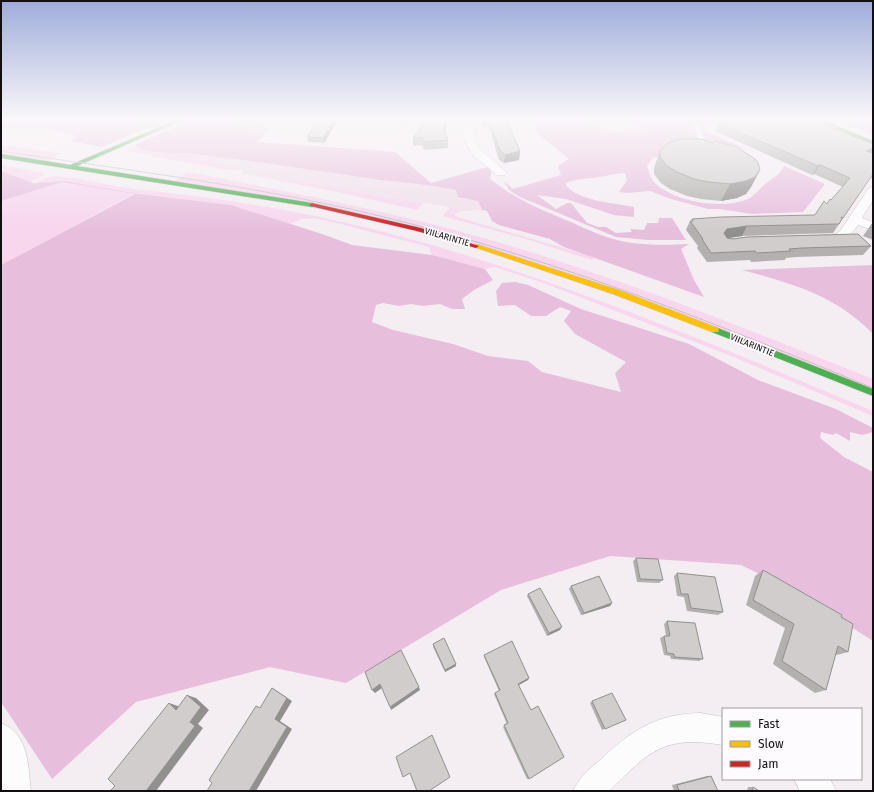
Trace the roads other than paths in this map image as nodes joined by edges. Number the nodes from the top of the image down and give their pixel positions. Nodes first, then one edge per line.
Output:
1 (1, 156) edge
2 (88, 156) edge
3 (481, 156) edge
4 (93, 157) junction
5 (110, 159) dead end
6 (70, 167) junction
7 (500, 173) dead end
8 (873, 191) edge
9 (855, 220) junction
10 (873, 226) edge
11 (811, 239) edge
12 (873, 393) edge
13 (722, 731) edge
14 (1, 737) edge
15 (810, 780) edge
16 (16, 791) edge
17 (588, 791) edge
18 (821, 791) edge

1 - 6 main road, VIILARINTIE
2 - 4 main road
3 - 7 street
4 - 5 main road
4 - 6 main road
6 - 12 main road, VIILARINTIE
8 - 9 street
9 - 10 street
9 - 11 street
13 - 17 street
14 - 16 street
15 - 18 street

